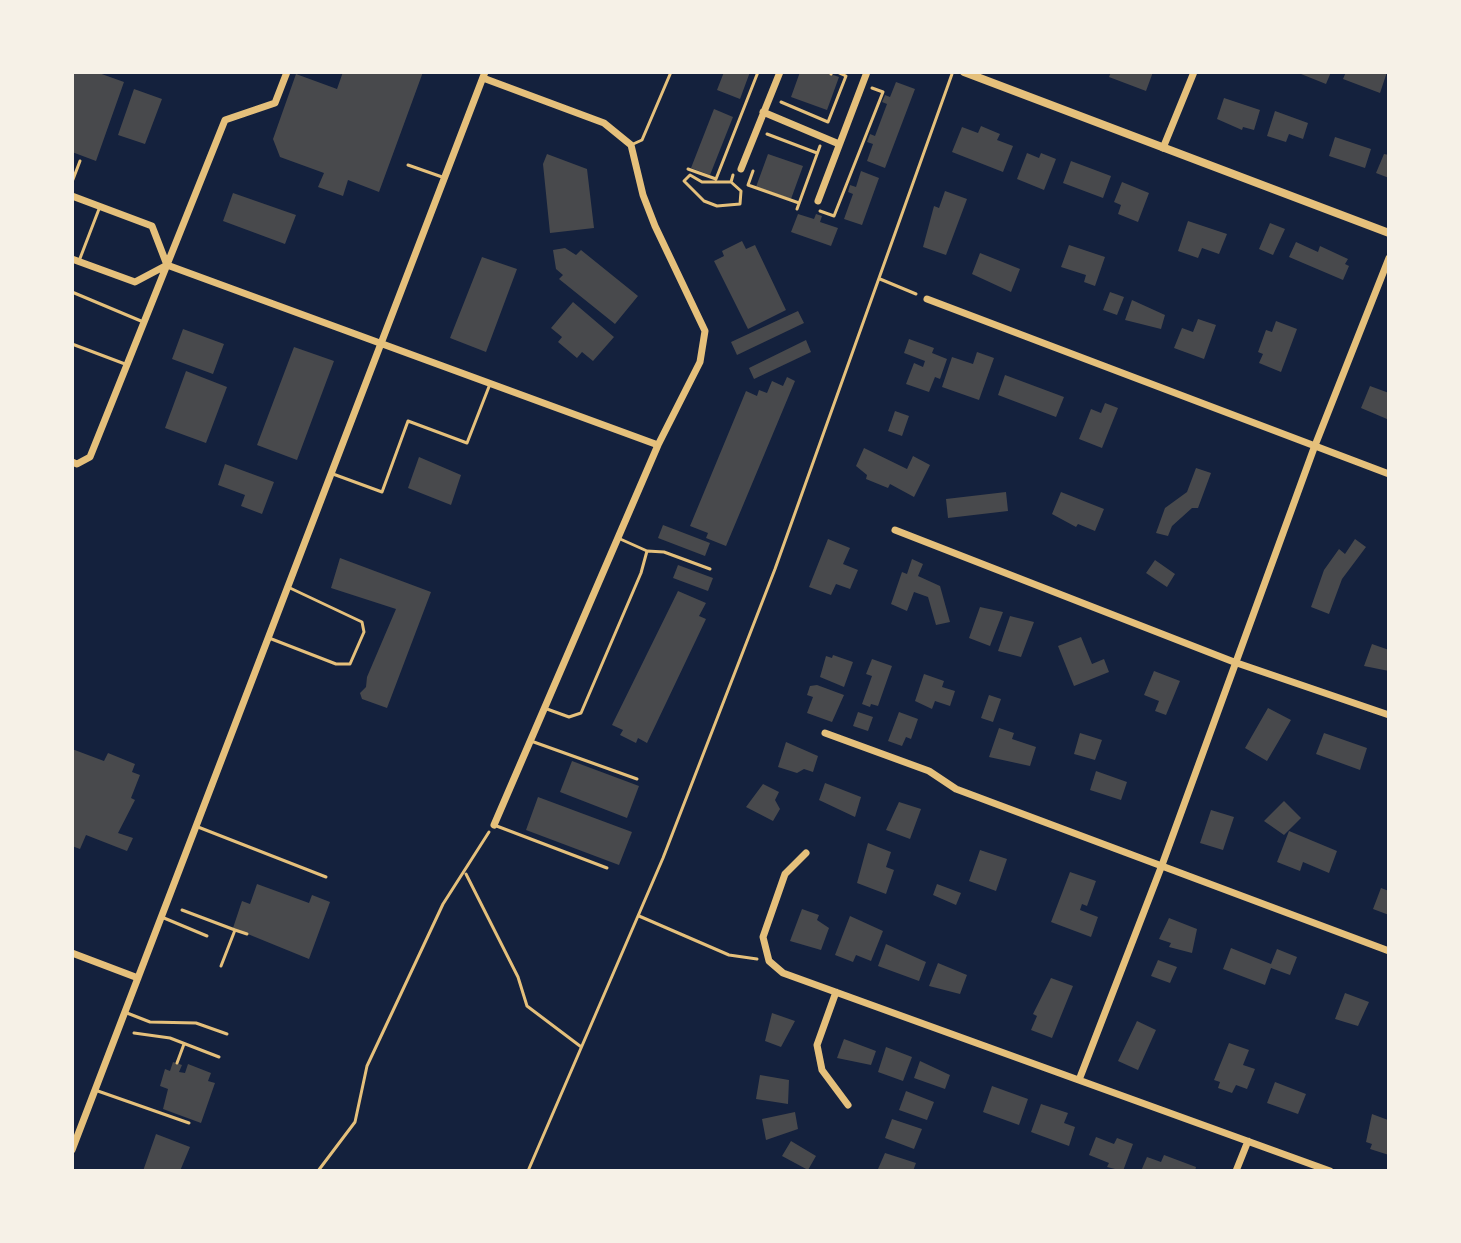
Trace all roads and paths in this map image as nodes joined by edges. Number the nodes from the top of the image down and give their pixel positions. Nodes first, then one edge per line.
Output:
1 (287, 72) edge
2 (671, 72) edge
3 (758, 72) edge
4 (780, 72) edge
5 (867, 72) edge
6 (952, 72) edge
7 (964, 72) edge
8 (1194, 72) edge
9 (833, 73) edge
10 (484, 75) edge
11 (868, 86) dead end
12 (832, 97) dead end
13 (837, 99) junction
14 (781, 101) dead end
15 (802, 101) dead end
16 (799, 110) junction
17 (763, 112) junction
18 (821, 142) dead end
19 (839, 144) junction
20 (631, 145) junction
21 (763, 146) dead end
22 (1163, 148) junction
23 (817, 153) junction
24 (80, 161) dead end
25 (408, 165) dead end
26 (688, 169) dead end
27 (741, 169) dead end
28 (754, 169) dead end
29 (733, 175) dead end
30 (445, 178) junction
31 (72, 182) edge
32 (731, 182) junction
33 (72, 196) edge
34 (818, 201) dead end
35 (799, 203) junction
36 (99, 206) junction
37 (797, 209) dead end
38 (812, 214) dead end
39 (1389, 233) edge
40 (1389, 258) edge
41 (75, 260) edge
42 (167, 265) junction
43 (880, 279) junction
44 (72, 292) edge
45 (927, 299) joint
46 (145, 323) junction
47 (72, 344) edge
48 (381, 344) junction
49 (129, 365) junction
50 (490, 384) junction
51 (658, 445) junction
52 (1314, 448) junction
53 (74, 463) edge
54 (331, 473) junction
55 (1389, 474) edge
56 (895, 530) dead end
57 (618, 538) junction
58 (647, 551) junction
59 (710, 569) dead end
60 (287, 586) junction
61 (267, 637) junction
62 (1234, 662) junction
63 (546, 708) junction
64 (1389, 715) edge
65 (825, 733) dead end
66 (531, 741) junction
67 (637, 779) dead end
68 (194, 825) junction
69 (494, 825) junction
70 (806, 853) dead end
71 (1162, 865) junction
72 (607, 868) dead end
73 (466, 873) junction
74 (326, 877) dead end
75 (182, 910) dead end
76 (639, 916) junction
77 (161, 917) junction
78 (235, 930) junction
79 (247, 934) dead end
80 (207, 936) dead end
81 (1389, 951) edge
82 (72, 953) edge
83 (769, 961) junction
84 (221, 966) dead end
85 (138, 978) junction
86 (836, 992) junction
87 (125, 1012) junction
88 (134, 1033) dead end
89 (227, 1034) dead end
90 (184, 1044) junction
91 (580, 1046) junction
92 (219, 1057) dead end
93 (177, 1063) dead end
94 (1079, 1080) junction
95 (95, 1090) junction
96 (848, 1105) dead end
97 (189, 1123) dead end
98 (1248, 1141) junction
99 (72, 1150) edge
100 (318, 1171) edge
101 (528, 1171) edge
102 (1236, 1171) edge
103 (1330, 1171) edge

1 - 42 street
2 - 20 lane
3 - 26 path
4 - 17 street
5 - 19 street
6 - 43 path
7 - 22 street
8 - 22 street
9 - 13 path
10 - 20 street
10 - 30 street
11 - 38 path
12 - 13 path
13 - 16 path
14 - 16 path
15 - 16 path
17 - 19 street
17 - 27 street
18 - 23 path
19 - 34 street
20 - 51 street
21 - 23 path
22 - 39 street
23 - 35 path
24 - 31 lane
25 - 30 lane
28 - 35 path
29 - 32 path
30 - 48 street
32 - 32 path
33 - 36 street
35 - 37 path
36 - 41 lane
36 - 42 street
40 - 52 street
41 - 42 street
42 - 46 street
42 - 48 street
43 - 45 path
43 - 76 path
44 - 46 lane
45 - 52 street
46 - 49 street
47 - 49 lane
48 - 50 street
48 - 54 street
49 - 53 street
50 - 51 street
50 - 54 lane
51 - 57 street
52 - 55 street
52 - 62 street
54 - 60 street
56 - 62 street
57 - 58 lane
57 - 63 street
58 - 59 lane
58 - 63 lane
60 - 61 street
60 - 61 lane
61 - 68 street
62 - 64 street
62 - 71 street
63 - 66 street
65 - 71 street
66 - 67 lane
66 - 69 street
68 - 74 lane
68 - 77 street
69 - 72 lane
69 - 73 path
70 - 83 street
71 - 81 street
71 - 94 street
73 - 91 path
73 - 100 path
75 - 78 path
76 - 83 path
76 - 91 path
77 - 80 lane
77 - 85 street
78 - 79 path
78 - 84 path
82 - 85 street
83 - 86 street
85 - 87 street
86 - 94 street
86 - 96 street
87 - 89 lane
87 - 95 street
88 - 90 path
90 - 92 path
90 - 93 path
91 - 101 path
94 - 98 street
95 - 97 lane
95 - 99 street
98 - 102 street
98 - 103 street

